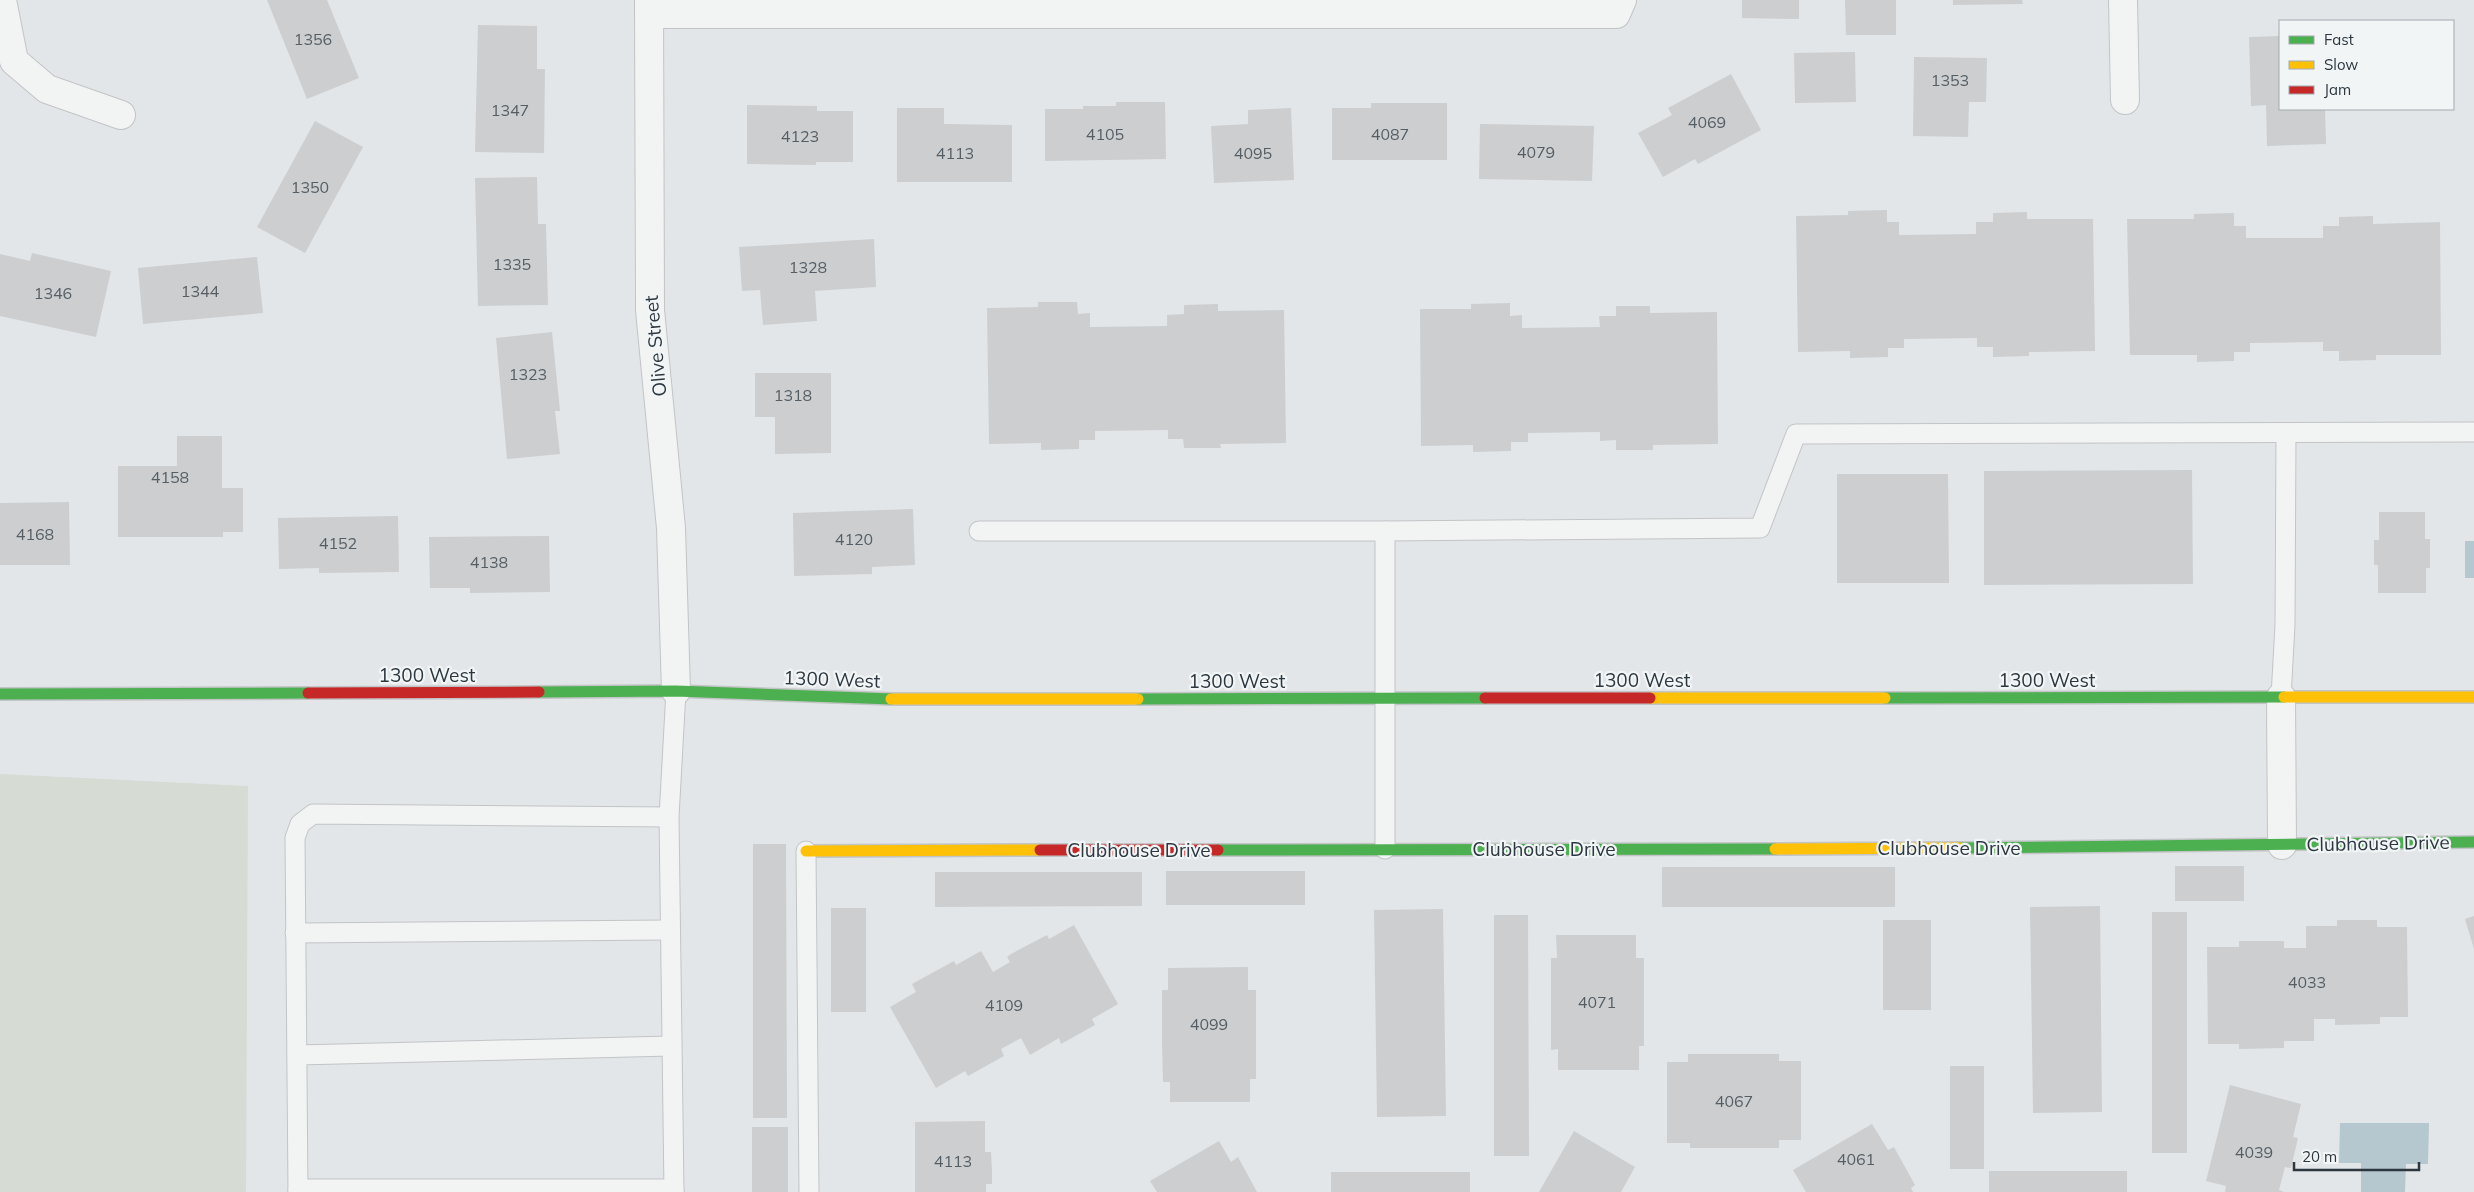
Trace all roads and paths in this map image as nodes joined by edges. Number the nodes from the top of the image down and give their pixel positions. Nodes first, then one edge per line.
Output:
1 (2, 0) edge
2 (2123, 0) edge
3 (649, 7) edge
4 (1619, 7) edge
5 (2125, 100) dead end
6 (121, 115) dead end
7 (2474, 432) edge
8 (2286, 433) junction
9 (979, 531) dead end
10 (1384, 532) junction
11 (676, 691) junction
12 (0, 694) edge
13 (2281, 697) junction
14 (2474, 697) edge
15 (1384, 698) junction
16 (669, 817) junction
17 (2474, 842) edge
18 (2282, 845) junction
19 (1384, 849) junction
20 (806, 851) joint
21 (670, 930) junction
22 (296, 933) junction
23 (672, 1046) junction
24 (297, 1055) junction
25 (298, 1190) edge
26 (674, 1190) edge
27 (809, 1192) edge

1 - 6 street
2 - 5 street
3 - 4 street
3 - 11 street, Olive Street
7 - 8 lane
8 - 10 lane
8 - 13 lane
9 - 10 lane
10 - 15 lane
11 - 12 street, 1300 West
11 - 15 street, 1300 West
11 - 16 lane
13 - 14 street, 1300 West
13 - 15 street, 1300 West
13 - 18 street, Clubhouse Drive
15 - 19 lane
16 - 21 lane
16 - 22 lane
17 - 18 street, Clubhouse Drive
18 - 19 street, Clubhouse Drive
19 - 20 street, Clubhouse Drive
20 - 27 lane
21 - 22 lane
21 - 23 lane
22 - 24 lane
23 - 24 lane
23 - 26 lane
24 - 25 lane
25 - 26 lane

